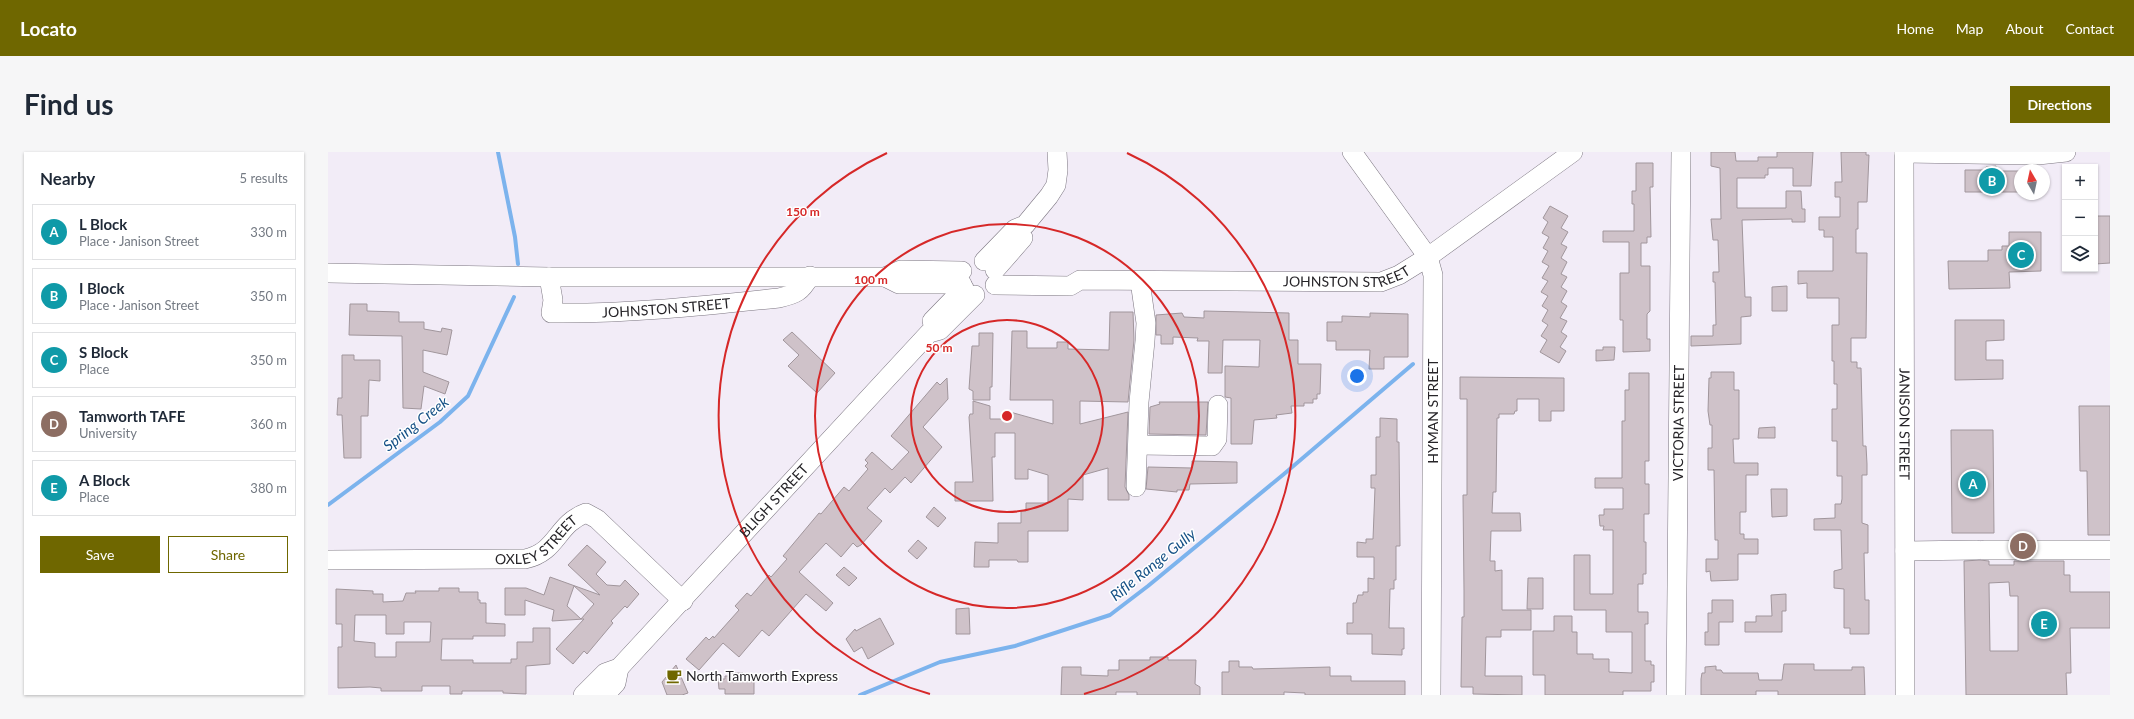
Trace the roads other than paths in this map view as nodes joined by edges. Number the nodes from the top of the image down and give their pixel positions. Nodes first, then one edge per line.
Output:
1 (1352, 152) edge
2 (1573, 152) edge
3 (1681, 152) edge
4 (2066, 152) edge
5 (1904, 153) edge
6 (1058, 161) edge
7 (1428, 258) junction
8 (993, 272) junction
9 (328, 273) edge
10 (549, 276) junction
11 (810, 276) junction
12 (885, 276) junction
13 (1140, 280) junction
14 (929, 284) junction
15 (966, 284) junction
16 (939, 313) junction
17 (929, 333) junction
18 (1218, 405) dead end
19 (1138, 445) junction
20 (1136, 487) dead end
21 (2110, 550) edge
22 (1905, 551) junction
23 (328, 560) edge
24 (683, 601) junction
25 (619, 668) junction
26 (583, 695) edge
27 (605, 695) edge
28 (1431, 695) edge
29 (1676, 695) edge
30 (1905, 695) edge

1 - 7 street, HYMAN STREET
2 - 7 street, JOHNSTON STREET
3 - 29 street, VICTORIA STREET
4 - 5 street
5 - 22 street, JANISON STREET
6 - 8 street
7 - 13 street, JOHNSTON STREET
7 - 28 street, HYMAN STREET
8 - 13 street, JOHNSTON STREET
8 - 15 street
8 - 15 street
9 - 10 street, JOHNSTON STREET
10 - 11 street, JOHNSTON STREET
10 - 11 street, JOHNSTON STREET
11 - 12 street, JOHNSTON STREET
12 - 14 street, JOHNSTON STREET
12 - 15 street, JOHNSTON STREET
13 - 19 street
14 - 15 street, JOHNSTON STREET
14 - 16 street
15 - 16 street, BLIGH STREET
15 - 17 street, BLIGH STREET
16 - 17 street, BLIGH STREET
17 - 24 street, BLIGH STREET
18 - 19 street
19 - 20 street
21 - 22 street
22 - 30 street, JANISON STREET
23 - 24 street, OXLEY STREET
24 - 25 street, BLIGH STREET
25 - 26 street, BLIGH STREET
25 - 27 street, BLIGH STREET

